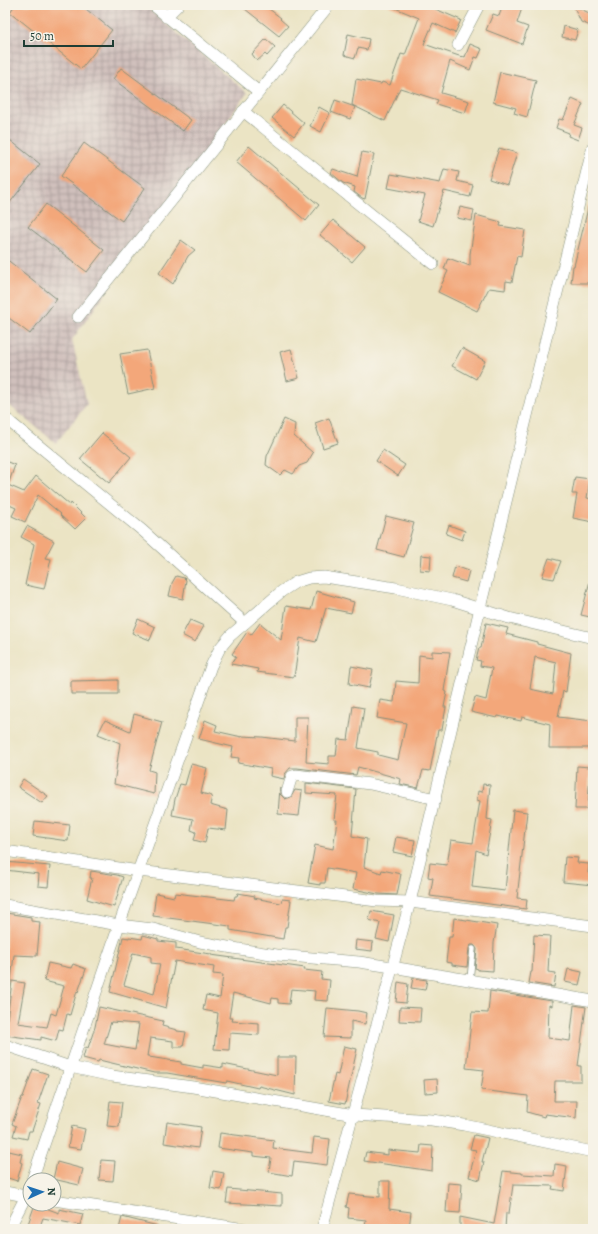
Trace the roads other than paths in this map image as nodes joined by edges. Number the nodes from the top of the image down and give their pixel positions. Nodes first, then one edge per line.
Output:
1 (153, 5) edge
2 (178, 5) edge
3 (329, 5) edge
4 (479, 5) edge
5 (166, 17) junction
6 (458, 45) dead end
7 (259, 92) junction
8 (243, 111) junction
9 (593, 146) edge
10 (589, 174) edge
11 (433, 264) dead end
12 (78, 317) dead end
13 (5, 418) edge
14 (480, 608) junction
15 (245, 623) junction
16 (593, 638) edge
17 (287, 792) dead end
18 (436, 799) junction
19 (5, 851) edge
20 (139, 870) junction
21 (410, 902) junction
22 (5, 905) edge
23 (119, 925) junction
24 (593, 926) edge
25 (473, 949) dead end
26 (392, 967) junction
27 (470, 980) junction
28 (593, 1001) edge
29 (5, 1045) edge
30 (70, 1066) junction
31 (354, 1115) junction
32 (593, 1152) edge
33 (35, 1172) edge
34 (5, 1192) edge
35 (22, 1193) edge
36 (62, 1201) edge
37 (22, 1206) edge
38 (10, 1229) edge
39 (245, 1229) edge
40 (322, 1229) edge

1 - 5 street
2 - 5 street
3 - 7 street
4 - 6 street
5 - 7 street
7 - 8 street
8 - 11 street
8 - 12 street
9 - 10 street
10 - 14 street
13 - 15 street
14 - 15 street
14 - 16 street
14 - 18 street
15 - 20 street
17 - 18 street
18 - 21 street
19 - 20 street
20 - 21 street
20 - 23 street
21 - 24 street
21 - 26 street
22 - 23 street
23 - 26 street
23 - 30 street
25 - 27 lane
26 - 27 street
26 - 31 street
27 - 28 street
29 - 30 street
30 - 31 street
30 - 33 street
31 - 32 street
31 - 40 street
34 - 35 street
36 - 39 street
37 - 38 street

